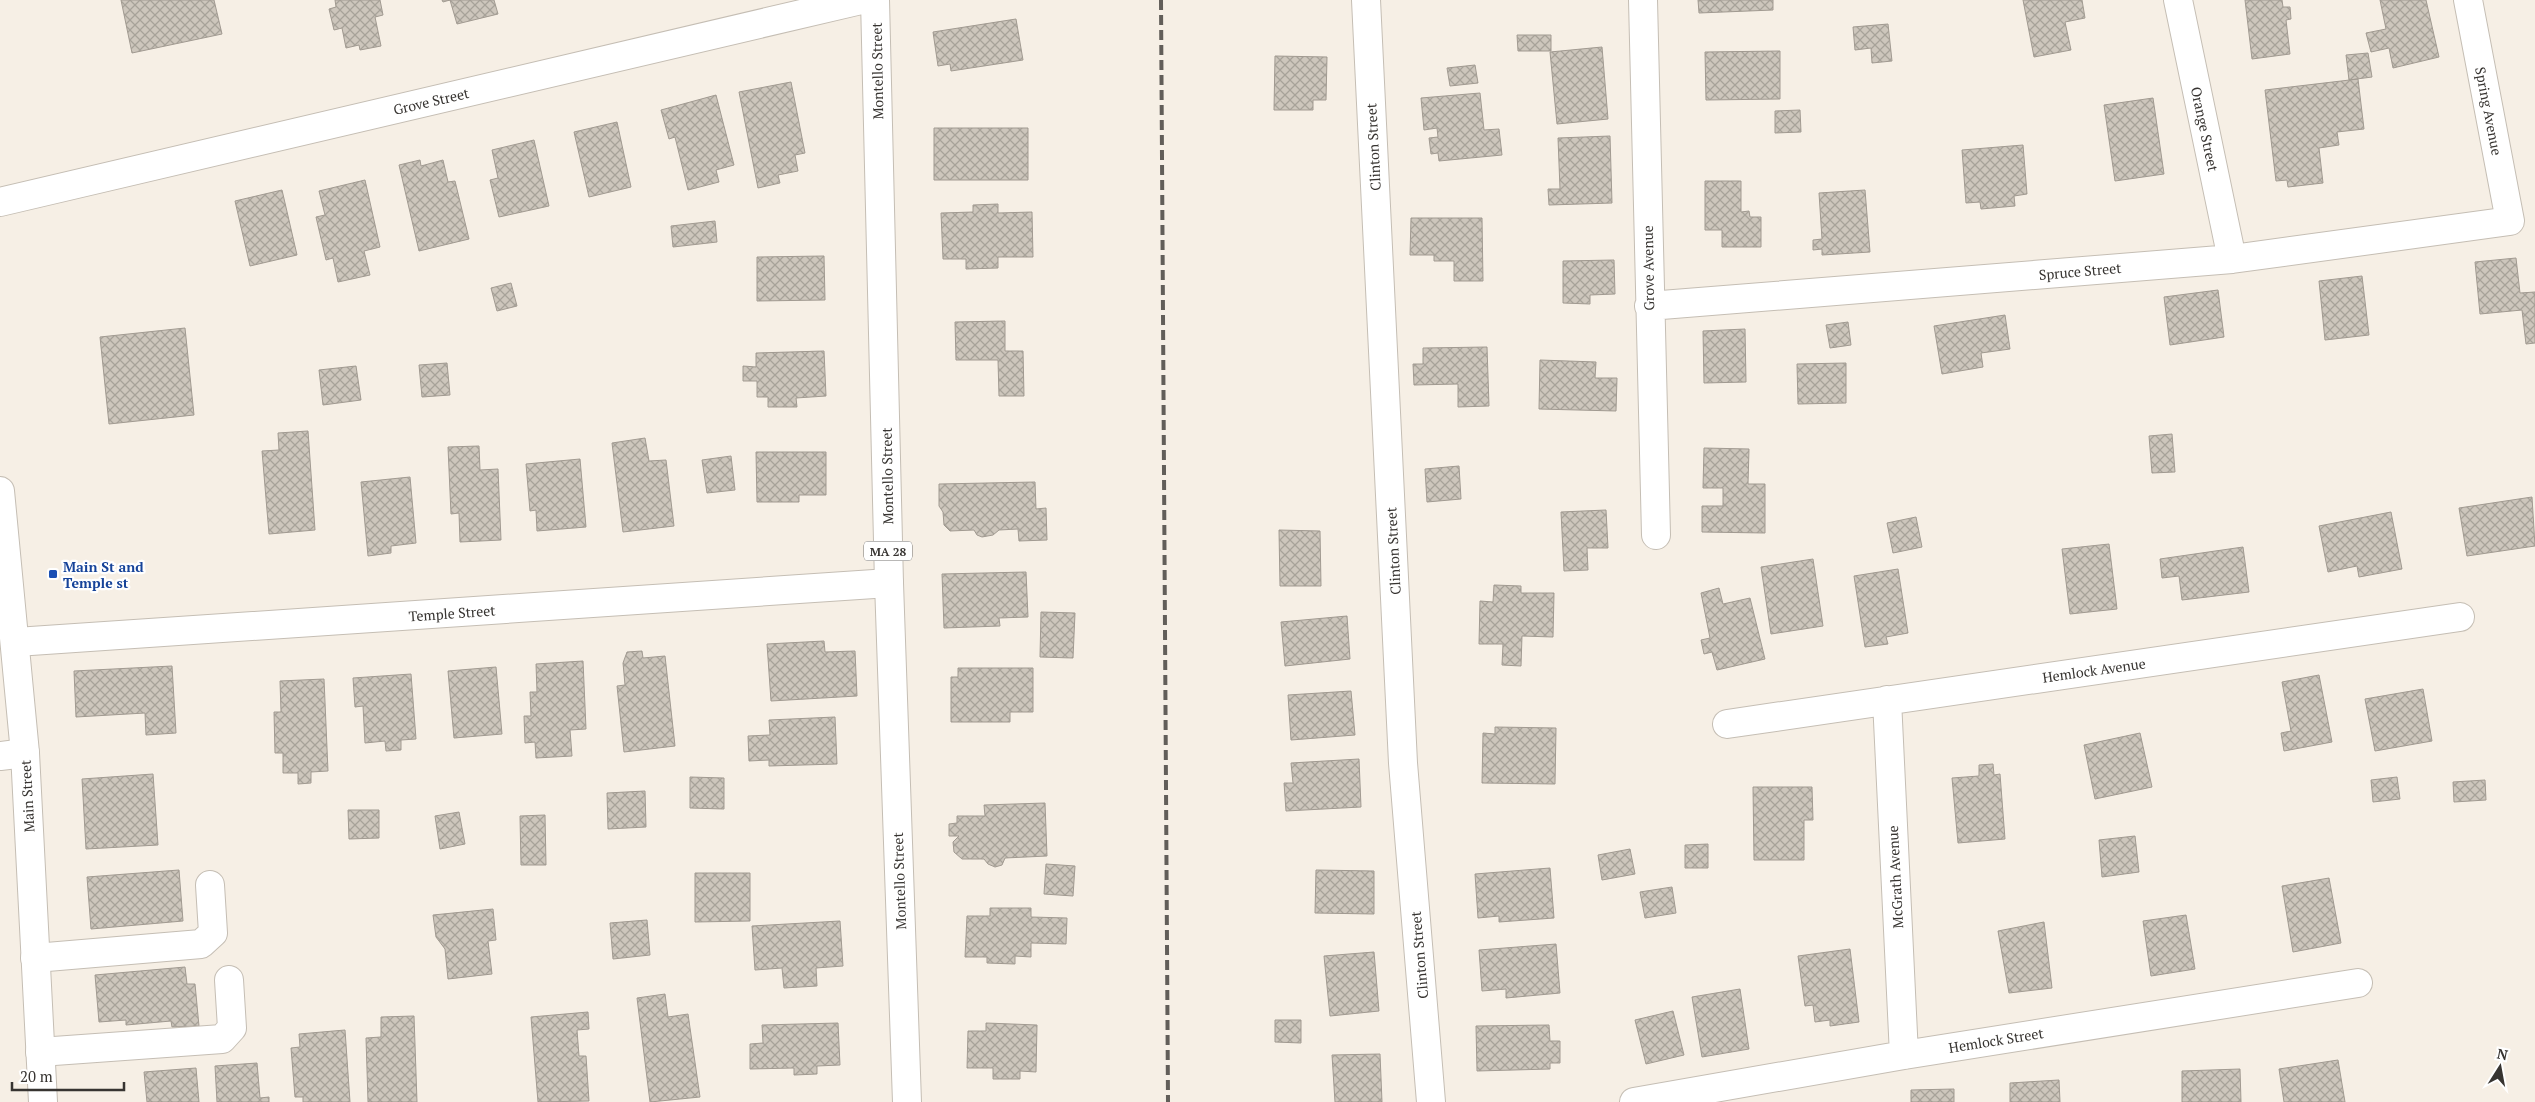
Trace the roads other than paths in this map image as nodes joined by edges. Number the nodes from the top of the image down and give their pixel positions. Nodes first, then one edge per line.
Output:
1 (861, 0) edge
2 (875, 0) edge
3 (1366, 0) edge
4 (1643, 0) edge
5 (2178, 0) edge
6 (2468, 0) edge
7 (0, 202) edge
8 (2510, 221) joint
9 (2232, 258) junction
10 (1649, 306) junction
11 (0, 490) edge
12 (1656, 535) dead end
13 (889, 584) junction
14 (2460, 617) dead end
15 (16, 642) junction
16 (1887, 700) junction
17 (1727, 724) dead end
18 (13, 755) edge
19 (210, 885) dead end
20 (36, 958) junction
21 (228, 980) dead end
22 (2358, 982) dead end
23 (40, 1052) junction
24 (1904, 1054) junction
25 (43, 1102) edge
26 (907, 1102) edge
27 (1431, 1102) edge
28 (1634, 1102) edge

1 - 7 street, Grove Street
2 - 13 street, Montello Street / MA 28
3 - 27 street, Clinton Street
4 - 10 street, Grove Avenue
5 - 9 street, Orange Street
6 - 8 street, Spring Avenue
8 - 9 street, Spruce Street
9 - 10 street, Spruce Street
10 - 12 street, Grove Avenue
11 - 15 street, Main Street
13 - 15 street, Temple Street
13 - 26 street, Montello Street / MA 28
14 - 16 street, Hemlock Avenue
15 - 18 street, Main Street
16 - 17 street, Hemlock Avenue
16 - 24 street, McGrath Avenue
18 - 20 street, Main Street
19 - 20 street
20 - 23 street, Main Street
21 - 23 street
22 - 24 street, Hemlock Street
23 - 25 street, Main Street
24 - 28 street, Hemlock Street

